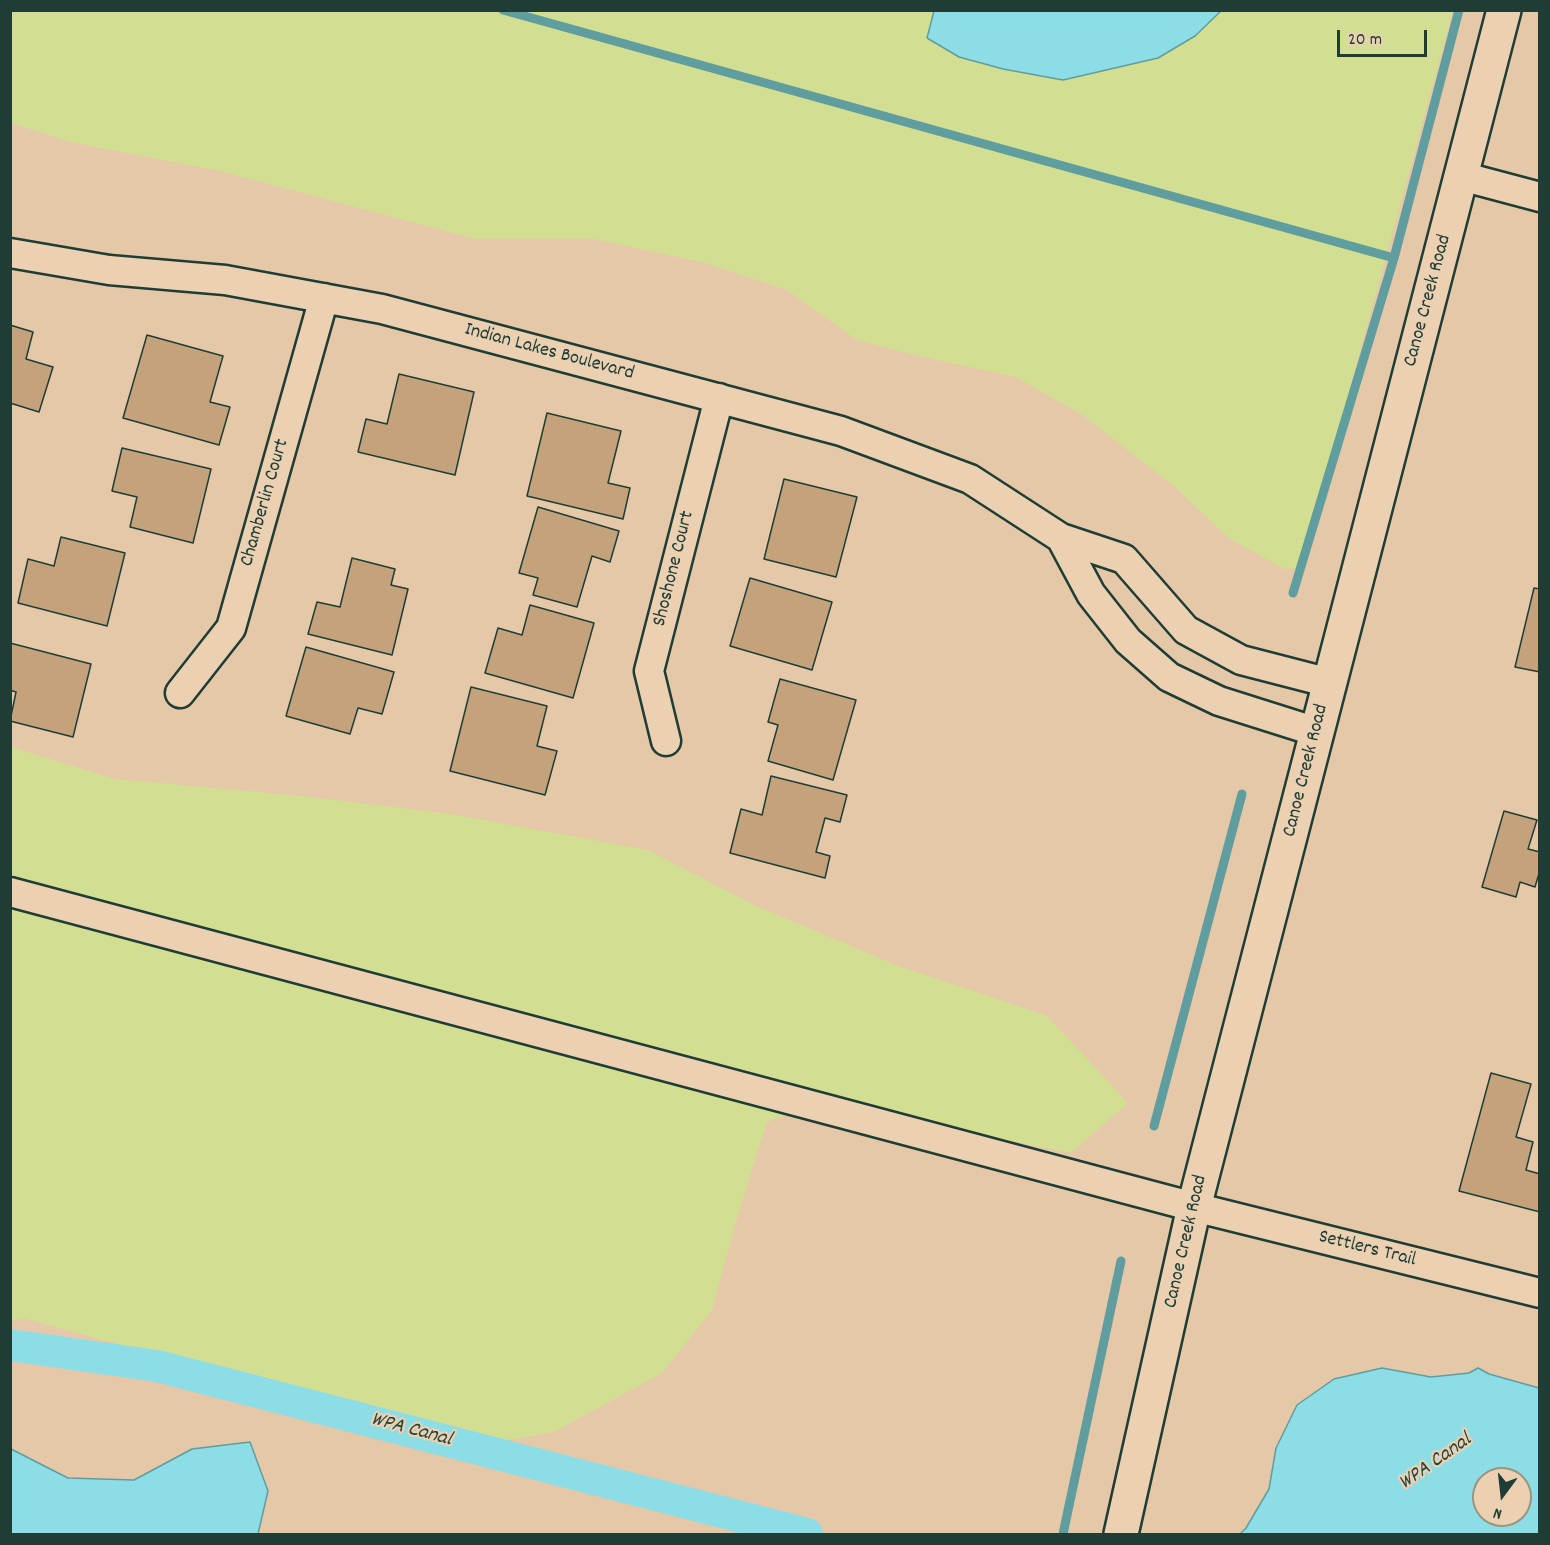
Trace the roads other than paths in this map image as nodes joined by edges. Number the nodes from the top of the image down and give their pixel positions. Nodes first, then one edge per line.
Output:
1 (1504, 10) edge
2 (1461, 176) junction
3 (1539, 196) edge
4 (10, 253) edge
5 (324, 298) junction
6 (719, 398) junction
7 (1061, 538) junction
8 (1330, 683) junction
9 (180, 693) dead end
10 (1317, 732) junction
11 (666, 741) dead end
12 (10, 892) edge
13 (1194, 1207) junction
14 (1539, 1293) edge
15 (1121, 1534) edge

1 - 2 main road, Canoe Creek Road
2 - 3 street
2 - 8 main road, Canoe Creek Road
4 - 5 street, Indian Lakes Boulevard
5 - 6 street, Indian Lakes Boulevard
5 - 9 street, Chamberlin Court
6 - 7 street, Indian Lakes Boulevard
6 - 11 street, Shoshone Court
7 - 8 street, Indian Lakes Boulevard
7 - 10 street, Indian Lakes Boulevard
8 - 10 main road, Canoe Creek Road
10 - 13 main road, Canoe Creek Road
12 - 13 street, Settlers Trail
13 - 14 street, Settlers Trail
13 - 15 main road, Canoe Creek Road

